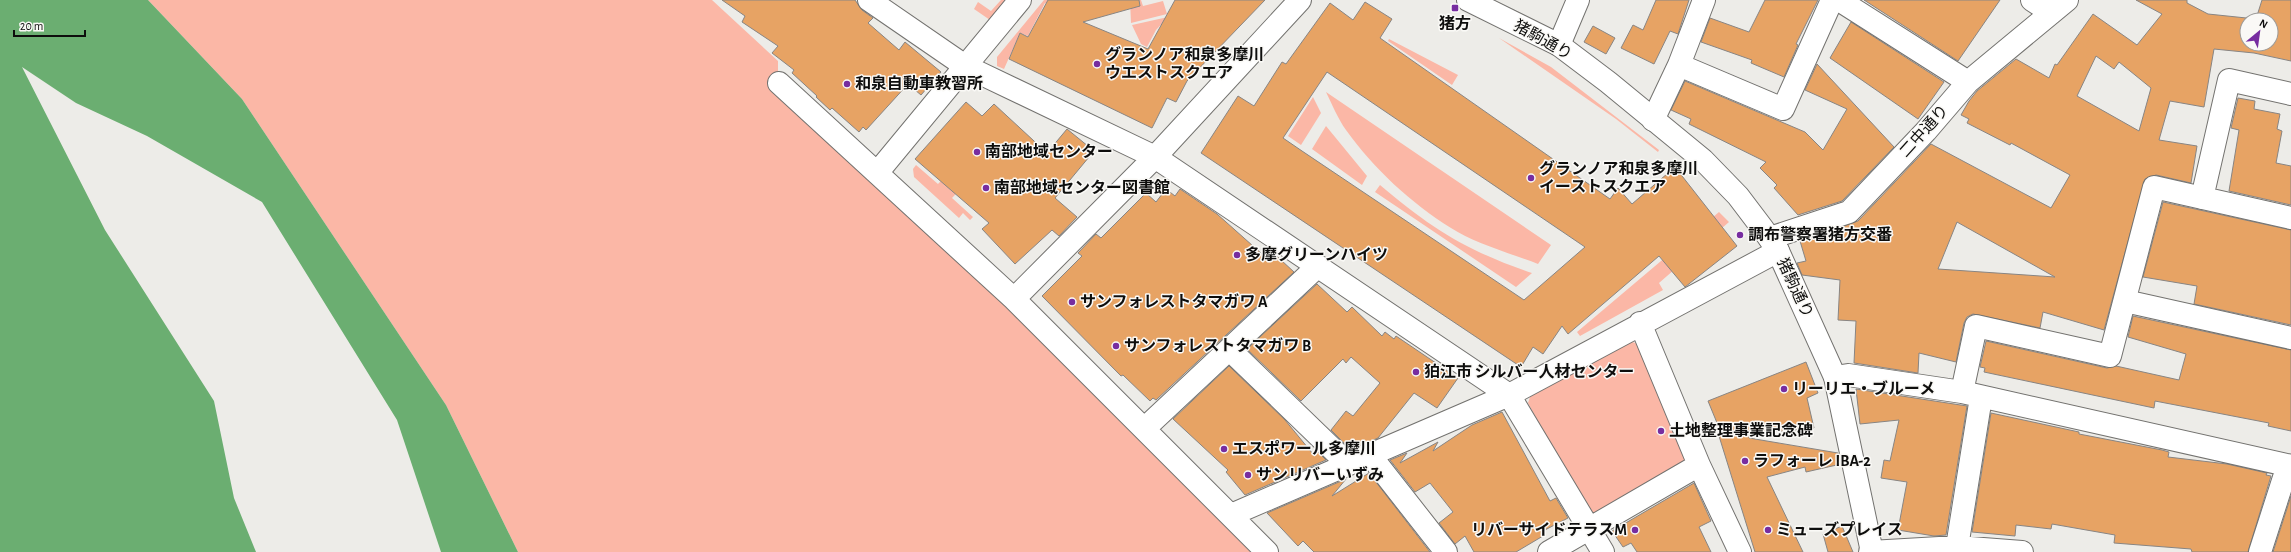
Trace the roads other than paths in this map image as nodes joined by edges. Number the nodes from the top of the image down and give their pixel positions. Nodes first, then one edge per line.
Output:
1 (868, 0) edge
2 (1020, 0) edge
3 (1300, 0) edge
4 (1468, 0) edge
5 (1578, 0) edge
6 (1704, 0) edge
7 (1832, 0) edge
8 (1839, 0) edge
9 (2032, 0) edge
10 (2058, 6) edge
11 (1559, 45) junction
12 (1679, 65) junction
13 (965, 66) junction
14 (1968, 82) junction
15 (779, 83) dead end
16 (2291, 94) edge
17 (1653, 120) junction
18 (1155, 156) junction
19 (877, 173) junction
20 (2202, 198) junction
21 (2291, 218) edge
22 (1774, 245) junction
23 (1318, 266) junction
24 (1014, 299) junction
25 (2125, 301) junction
26 (1640, 323) junction
27 (2291, 338) edge
28 (1230, 350) junction
29 (1835, 377) junction
30 (1971, 394) junction
31 (1509, 395) junction
32 (1144, 429) junction
33 (1370, 455) junction
34 (1348, 464) junction
35 (1699, 465) junction
36 (2290, 466) edge
37 (1231, 515) junction
38 (1589, 529) junction
39 (1957, 547) junction
40 (1267, 552) edge
41 (1446, 552) edge
42 (1549, 552) edge
43 (1603, 552) edge
44 (1740, 552) edge
45 (1871, 552) edge
46 (2022, 552) edge
47 (2260, 552) edge

1 - 13 street
2 - 13 street
3 - 18 street
4 - 11 street, 猪駒通り
5 - 11 street
6 - 12 street
7 - 12 street
8 - 14 street
9 - 10 street
10 - 14 street, 二中通り
11 - 17 street, 猪駒通り
12 - 17 street
13 - 18 street
13 - 19 street
14 - 22 street, 二中通り
15 - 19 street
16 - 20 street
17 - 22 street, 猪駒通り
18 - 23 street
18 - 24 street
19 - 24 street
20 - 21 street
20 - 25 street
22 - 26 street, 二中通り
22 - 29 street, 猪駒通り
23 - 28 street
23 - 31 street
24 - 32 street
25 - 27 street
25 - 30 street
26 - 31 street, 二中通り
26 - 35 street
28 - 32 street
28 - 34 street
29 - 30 street
29 - 45 street, 猪駒通り
30 - 36 street
30 - 39 street
31 - 33 street, 二中通り
31 - 38 street
32 - 37 street
33 - 34 street, 二中通り
33 - 41 street
34 - 37 street, 二中通り
35 - 38 street
35 - 44 street
36 - 47 street
37 - 40 street
38 - 42 street
38 - 43 street
39 - 45 street
39 - 46 street

